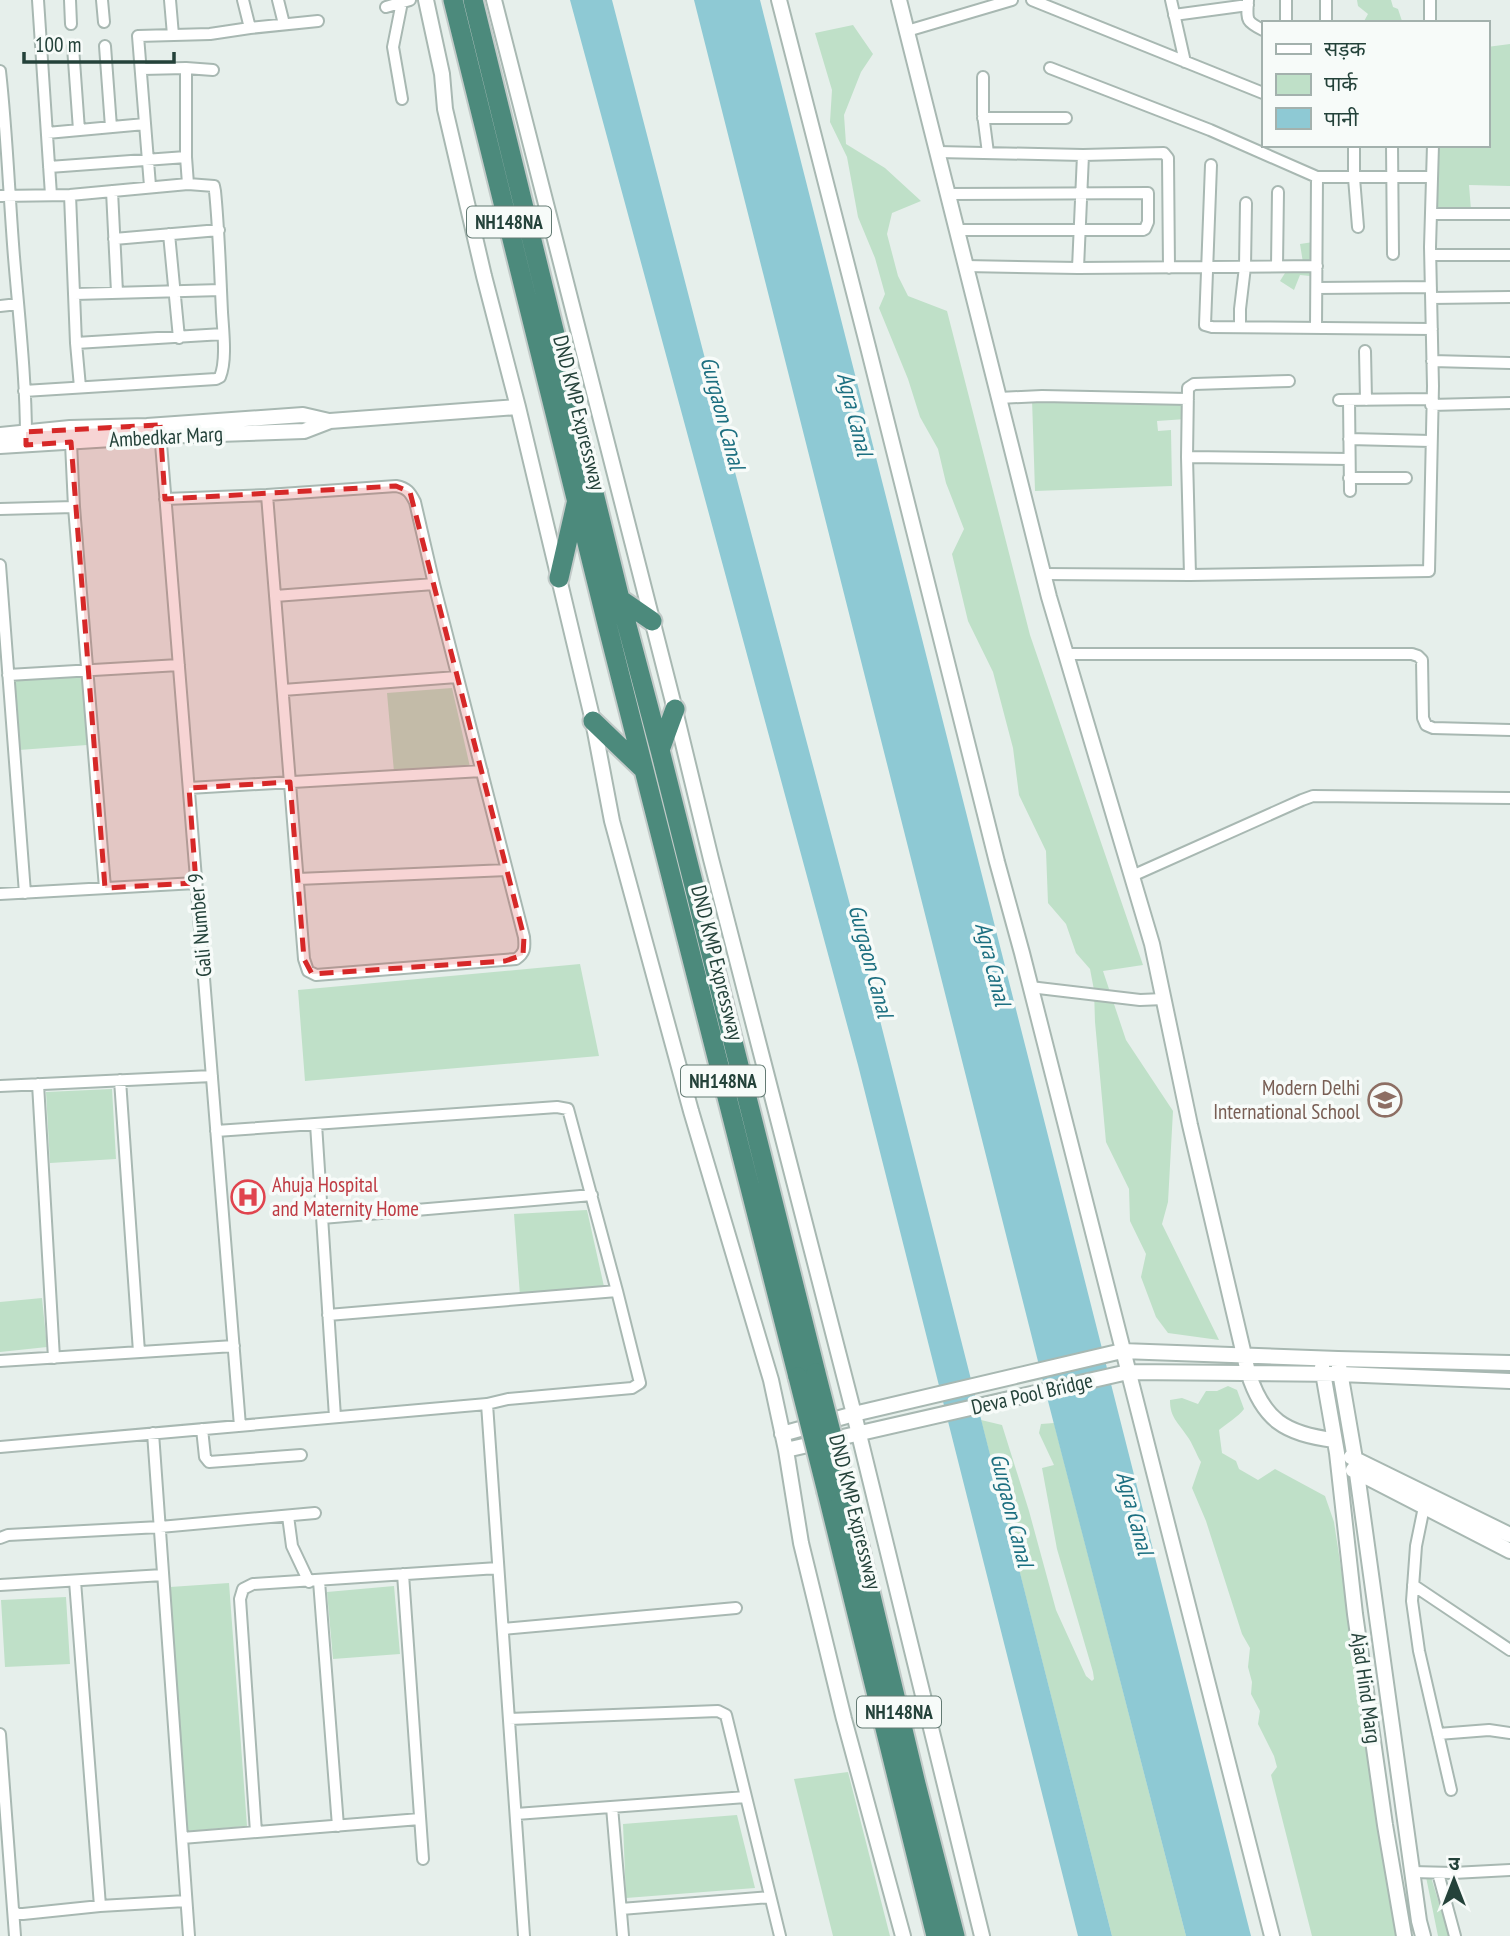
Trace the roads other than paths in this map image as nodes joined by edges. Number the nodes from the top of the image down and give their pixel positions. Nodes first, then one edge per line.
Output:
1 (38, 0) edge
2 (70, 0) edge
3 (102, 0) edge
4 (170, 0) edge
5 (243, 0) edge
6 (278, 0) edge
7 (426, 0) edge
8 (453, 0) edge
9 (473, 0) edge
10 (494, 0) edge
11 (779, 0) edge
12 (899, 0) edge
13 (1012, 0) edge
14 (1032, 0) edge
15 (1171, 0) edge
16 (1286, 0) edge
17 (1326, 0) edge
18 (1430, 0) edge
19 (406, 1) edge
20 (1248, 2) edge
21 (386, 7) dead end
22 (1174, 15) junction
23 (318, 21) dead end
24 (1286, 21) edge
25 (1326, 21) edge
26 (1430, 21) edge
27 (104, 22) dead end
28 (71, 24) dead end
29 (284, 24) junction
30 (250, 28) junction
31 (1262, 29) edge
32 (907, 31) junction
33 (173, 35) junction
34 (105, 46) dead end
35 (73, 47) dead end
36 (1185, 62) junction
37 (142, 68) junction
38 (186, 68) junction
39 (1050, 68) dead end
40 (213, 70) dead end
41 (0, 71) edge
42 (983, 77) dead end
43 (1262, 93) edge
44 (402, 99) dead end
45 (983, 118) junction
46 (1066, 118) dead end
47 (145, 124) junction
48 (111, 127) junction
49 (79, 130) junction
50 (3, 131) edge
51 (47, 133) junction
52 (1354, 147) edge
53 (1392, 147) edge
54 (1433, 147) edge
55 (938, 152) junction
56 (988, 153) junction
57 (1083, 156) junction
58 (186, 157) junction
59 (147, 160) junction
60 (1211, 165) dead end
61 (49, 167) junction
62 (1317, 177) junction
63 (1432, 177) junction
64 (1354, 178) junction
65 (1393, 178) junction
66 (188, 184) junction
67 (150, 186) junction
68 (112, 191) junction
69 (1278, 192) dead end
70 (947, 194) junction
71 (1081, 194) junction
72 (51, 195) junction
73 (70, 195) junction
74 (5, 196) edge
75 (1246, 203) dead end
76 (1431, 214) junction
77 (1510, 214) edge
78 (1357, 227) dead end
79 (1081, 229) junction
80 (219, 230) junction
81 (956, 230) junction
82 (169, 234) junction
83 (114, 239) junction
84 (1393, 254) dead end
85 (1431, 255) junction
86 (1510, 255) edge
87 (965, 266) junction
88 (1317, 266) junction
89 (1245, 267) junction
90 (1277, 267) junction
91 (1078, 268) junction
92 (1169, 268) junction
93 (1208, 268) junction
94 (1317, 288) junction
95 (221, 290) junction
96 (117, 292) junction
97 (174, 292) junction
98 (1431, 292) junction
99 (75, 294) junction
100 (1510, 297) edge
101 (18, 304) junction
102 (0, 306) edge
103 (1240, 327) junction
104 (1316, 328) junction
105 (1432, 329) junction
106 (223, 334) junction
107 (178, 338) junction
108 (76, 344) junction
109 (1366, 351) dead end
110 (1432, 361) junction
111 (1510, 363) edge
112 (1289, 381) dead end
113 (80, 387) junction
114 (24, 391) junction
115 (999, 398) junction
116 (1188, 399) junction
117 (1366, 400) junction
118 (1432, 402) junction
119 (1510, 403) edge
120 (518, 407) junction
121 (160, 430) junction
122 (0, 435) edge
123 (26, 439) junction
124 (1349, 439) junction
125 (1431, 441) junction
126 (71, 443) junction
127 (0, 446) edge
128 (1187, 457) junction
129 (1349, 459) junction
130 (1349, 478) junction
131 (1406, 478) dead end
132 (1350, 491) dead end
133 (267, 495) junction
134 (165, 499) junction
135 (577, 501) junction
136 (74, 507) junction
137 (0, 509) edge
138 (0, 565) edge
139 (1043, 574) junction
140 (1190, 575) junction
141 (559, 578) junction
142 (433, 584) junction
143 (275, 596) junction
144 (620, 599) junction
145 (652, 621) junction
146 (1066, 654) junction
147 (179, 665) junction
148 (88, 670) junction
149 (8, 675) junction
150 (457, 677) junction
151 (283, 690) junction
152 (675, 709) junction
153 (593, 721) junction
154 (6, 722) edge
155 (1510, 730) edge
156 (660, 750) junction
157 (482, 771) junction
158 (646, 778) junction
159 (290, 782) junction
160 (189, 788) junction
161 (1510, 798) edge
162 (507, 870) junction
163 (1132, 876) junction
164 (298, 878) junction
165 (196, 883) junction
166 (106, 888) junction
167 (24, 892) junction
168 (0, 894) edge
169 (1030, 987) junction
170 (1164, 999) junction
171 (212, 1076) junction
172 (120, 1080) junction
173 (38, 1084) junction
174 (0, 1086) edge
175 (316, 1124) junction
176 (216, 1131) junction
177 (592, 1195) junction
178 (322, 1217) junction
179 (617, 1291) junction
180 (328, 1315) junction
181 (234, 1346) junction
182 (139, 1352) junction
183 (1116, 1352) junction
184 (1244, 1355) junction
185 (54, 1357) junction
186 (1321, 1358) junction
187 (0, 1361) edge
188 (1510, 1363) edge
189 (1339, 1367) junction
190 (1128, 1372) junction
191 (1248, 1372) junction
192 (1323, 1374) junction
193 (1510, 1381) edge
194 (487, 1404) junction
195 (854, 1414) junction
196 (335, 1417) junction
197 (240, 1426) junction
198 (202, 1429) junction
199 (153, 1433) junction
200 (782, 1434) junction
201 (859, 1435) junction
202 (0, 1447) edge
203 (786, 1450) junction
204 (1336, 1452) junction
205 (301, 1454) dead end
206 (1356, 1466) junction
207 (836, 1490) junction
208 (1424, 1507) junction
209 (315, 1513) dead end
210 (288, 1516) junction
211 (160, 1527) junction
212 (1510, 1535) edge
213 (0, 1538) edge
214 (1510, 1552) edge
215 (498, 1568) junction
216 (403, 1574) junction
217 (163, 1575) junction
218 (75, 1581) junction
219 (314, 1581) junction
220 (0, 1585) edge
221 (1413, 1585) junction
222 (736, 1608) dead end
223 (503, 1629) junction
224 (1510, 1650) edge
225 (509, 1719) junction
226 (1510, 1733) edge
227 (0, 1734) edge
228 (1438, 1734) junction
229 (1451, 1790) dead end
230 (746, 1797) junction
231 (612, 1807) junction
232 (516, 1814) junction
233 (421, 1819) junction
234 (338, 1826) junction
235 (256, 1832) junction
236 (182, 1838) junction
237 (423, 1859) dead end
238 (1510, 1870) edge
239 (1412, 1872) junction
240 (1437, 1873) junction
241 (770, 1897) junction
242 (187, 1901) junction
243 (100, 1906) junction
244 (621, 1909) junction
245 (14, 1911) junction
246 (15, 1936) edge
247 (189, 1936) edge
248 (524, 1936) edge
249 (623, 1936) edge
250 (780, 1936) edge
251 (903, 1936) edge
252 (936, 1936) edge
253 (955, 1936) edge
254 (982, 1936) edge
255 (1272, 1936) edge
256 (1404, 1936) edge
257 (1423, 1936) edge
258 (1455, 1936) edge

1 - 51 street
2 - 28 street
3 - 27 street
4 - 33 street
5 - 30 street
6 - 29 street
7 - 120 street
8 - 135 highway, DND KMP Expressway / NH148NA
9 - 144 highway, DND KMP Expressway / NH148NA
10 - 145 street
11 - 169 street
12 - 32 street
13 - 32 street
14 - 36 street
15 - 22 street
16 - 24 street
17 - 25 street
18 - 26 street
19 - 21 street
19 - 44 street
20 - 22 street
20 - 31 street
22 - 36 street
23 - 29 street
29 - 30 street
30 - 33 street
32 - 55 street
33 - 37 street
34 - 48 street
35 - 49 street
36 - 43 street
37 - 38 street
37 - 47 street
38 - 40 street
38 - 58 street
39 - 62 street
41 - 50 street
42 - 45 street
45 - 46 street
45 - 56 street
47 - 48 street
47 - 59 street
48 - 49 street
49 - 51 street
50 - 74 street
51 - 61 street
52 - 64 street
53 - 65 street
54 - 63 street
55 - 56 street
55 - 70 street
56 - 57 street
57 - 71 street
57 - 92 street
58 - 59 street
58 - 66 street
59 - 61 street
59 - 67 street
60 - 93 street
61 - 72 street
62 - 64 street
62 - 88 street
63 - 65 street
63 - 76 street
64 - 65 street
64 - 78 street
65 - 84 street
66 - 67 street
66 - 80 street
67 - 68 street
68 - 73 street
68 - 83 street
69 - 90 street
70 - 71 street
70 - 81 street
71 - 79 street
71 - 79 street
72 - 73 street
72 - 74 street
73 - 99 street
74 - 101 street
75 - 89 street
76 - 77 street
76 - 85 street
79 - 81 street
79 - 91 street
80 - 82 street
80 - 95 street
81 - 87 street
82 - 83 street
82 - 97 street
83 - 96 street
85 - 86 street
85 - 98 street
87 - 91 street
87 - 115 street
88 - 90 street
88 - 94 street
89 - 90 street
89 - 93 street
89 - 103 street
91 - 92 street
92 - 93 street
93 - 103 street
94 - 98 street
94 - 104 street
95 - 97 street
95 - 106 street
96 - 97 street
96 - 99 street
97 - 107 street
98 - 100 street
98 - 105 street
99 - 108 street
101 - 102 street
101 - 114 street
103 - 104 street
104 - 105 street
105 - 110 street
106 - 107 street
106 - 113 street
107 - 108 street
108 - 113 street
109 - 117 street
110 - 111 street
110 - 118 street
112 - 116 street
113 - 114 street
114 - 123 street
115 - 116 street
115 - 139 street
116 - 128 street
117 - 118 street
117 - 124 street
118 - 119 street
118 - 125 street
120 - 121 street, Ambedkar Marg
120 - 141 street
121 - 123 street, Ambedkar Marg
121 - 126 street, Ambedkar Marg
121 - 134 street, Gali Number 9
122 - 123 street, Ambedkar Marg
123 - 126 street, Ambedkar Marg
123 - 127 street, Ambedkar Marg
124 - 125 street
124 - 129 street
125 - 140 street
126 - 136 street
128 - 129 street
128 - 140 street
129 - 130 street
130 - 131 street
130 - 132 street
133 - 134 street
133 - 142 street
133 - 143 street
134 - 147 street, Gali Number 9
135 - 141 highway
135 - 158 highway, DND KMP Expressway / NH148NA
136 - 137 street
136 - 148 street
138 - 149 street
139 - 140 street
139 - 146 street
141 - 153 street
142 - 143 street
142 - 150 street
143 - 151 street
144 - 145 highway
144 - 156 highway, DND KMP Expressway / NH148NA
145 - 152 street
146 - 155 street
146 - 163 street
147 - 148 street
147 - 160 street, Gali Number 9
148 - 149 street
148 - 166 street
149 - 154 street
150 - 151 street
150 - 157 street
151 - 159 street
152 - 156 highway
152 - 195 street
153 - 158 highway
153 - 200 street
154 - 167 street
156 - 207 highway, DND KMP Expressway / NH148NA, bridge
157 - 159 street
157 - 162 street
158 - 207 highway, DND KMP Expressway / NH148NA, bridge
159 - 160 street
159 - 164 street
160 - 165 street, Gali Number 9
161 - 163 street
162 - 164 street
162 - 164 street
163 - 170 street
165 - 166 street
165 - 171 street, Gali Number 9
166 - 167 street
167 - 168 street
169 - 170 street
169 - 183 street
170 - 184 street
171 - 172 street
171 - 176 street, Gali Number 9
172 - 173 street
172 - 182 street
173 - 174 street
173 - 185 street
175 - 176 street
175 - 177 street
175 - 178 street
176 - 181 street, Gali Number 9
177 - 178 street
177 - 179 street
178 - 180 street
179 - 180 street
179 - 194 street
180 - 196 street
181 - 182 street
181 - 197 street, Gali Number 9
182 - 185 street
183 - 184 street
183 - 190 street
183 - 195 street
184 - 186 street
184 - 191 street
185 - 187 street
186 - 189 street
186 - 192 street, Ajad Hind Marg
188 - 189 street
189 - 192 street, Deva Pool Bridge
189 - 193 street
189 - 206 street
190 - 191 street, Deva Pool Bridge
190 - 201 street, Deva Pool Bridge
190 - 255 street
191 - 192 street, Deva Pool Bridge
191 - 204 street
192 - 204 street, Ajad Hind Marg
194 - 196 street
194 - 215 street
195 - 200 street
195 - 201 street
196 - 197 street
197 - 198 street
198 - 199 street
198 - 205 street
199 - 202 street
199 - 211 street
200 - 203 street
201 - 203 street, Deva Pool Bridge
201 - 254 street
203 - 251 street
204 - 206 street
204 - 256 street, Ajad Hind Marg
206 - 208 street
206 - 212 street
206 - 239 street
207 - 252 highway, DND KMP Expressway / NH148NA
207 - 253 highway, DND KMP Expressway / NH148NA
208 - 214 street
208 - 221 street
209 - 210 street
210 - 211 street
210 - 219 street
211 - 213 street
211 - 217 street
215 - 216 street
215 - 223 street
216 - 219 street
216 - 233 street
217 - 218 street
217 - 236 street
218 - 220 street
218 - 243 street
219 - 234 street
219 - 235 street
221 - 224 street
221 - 228 street
222 - 223 street
223 - 225 street
225 - 230 street
225 - 232 street
226 - 228 street
227 - 245 street
228 - 229 street
230 - 231 street
230 - 241 street
231 - 232 street
231 - 244 street
232 - 248 street
233 - 234 street
233 - 237 street
234 - 235 street
235 - 236 street
236 - 242 street
238 - 240 street
239 - 240 street
239 - 257 street
240 - 258 street
241 - 244 street
241 - 250 street
242 - 243 street
242 - 247 street
243 - 245 street
244 - 249 street
245 - 246 street

